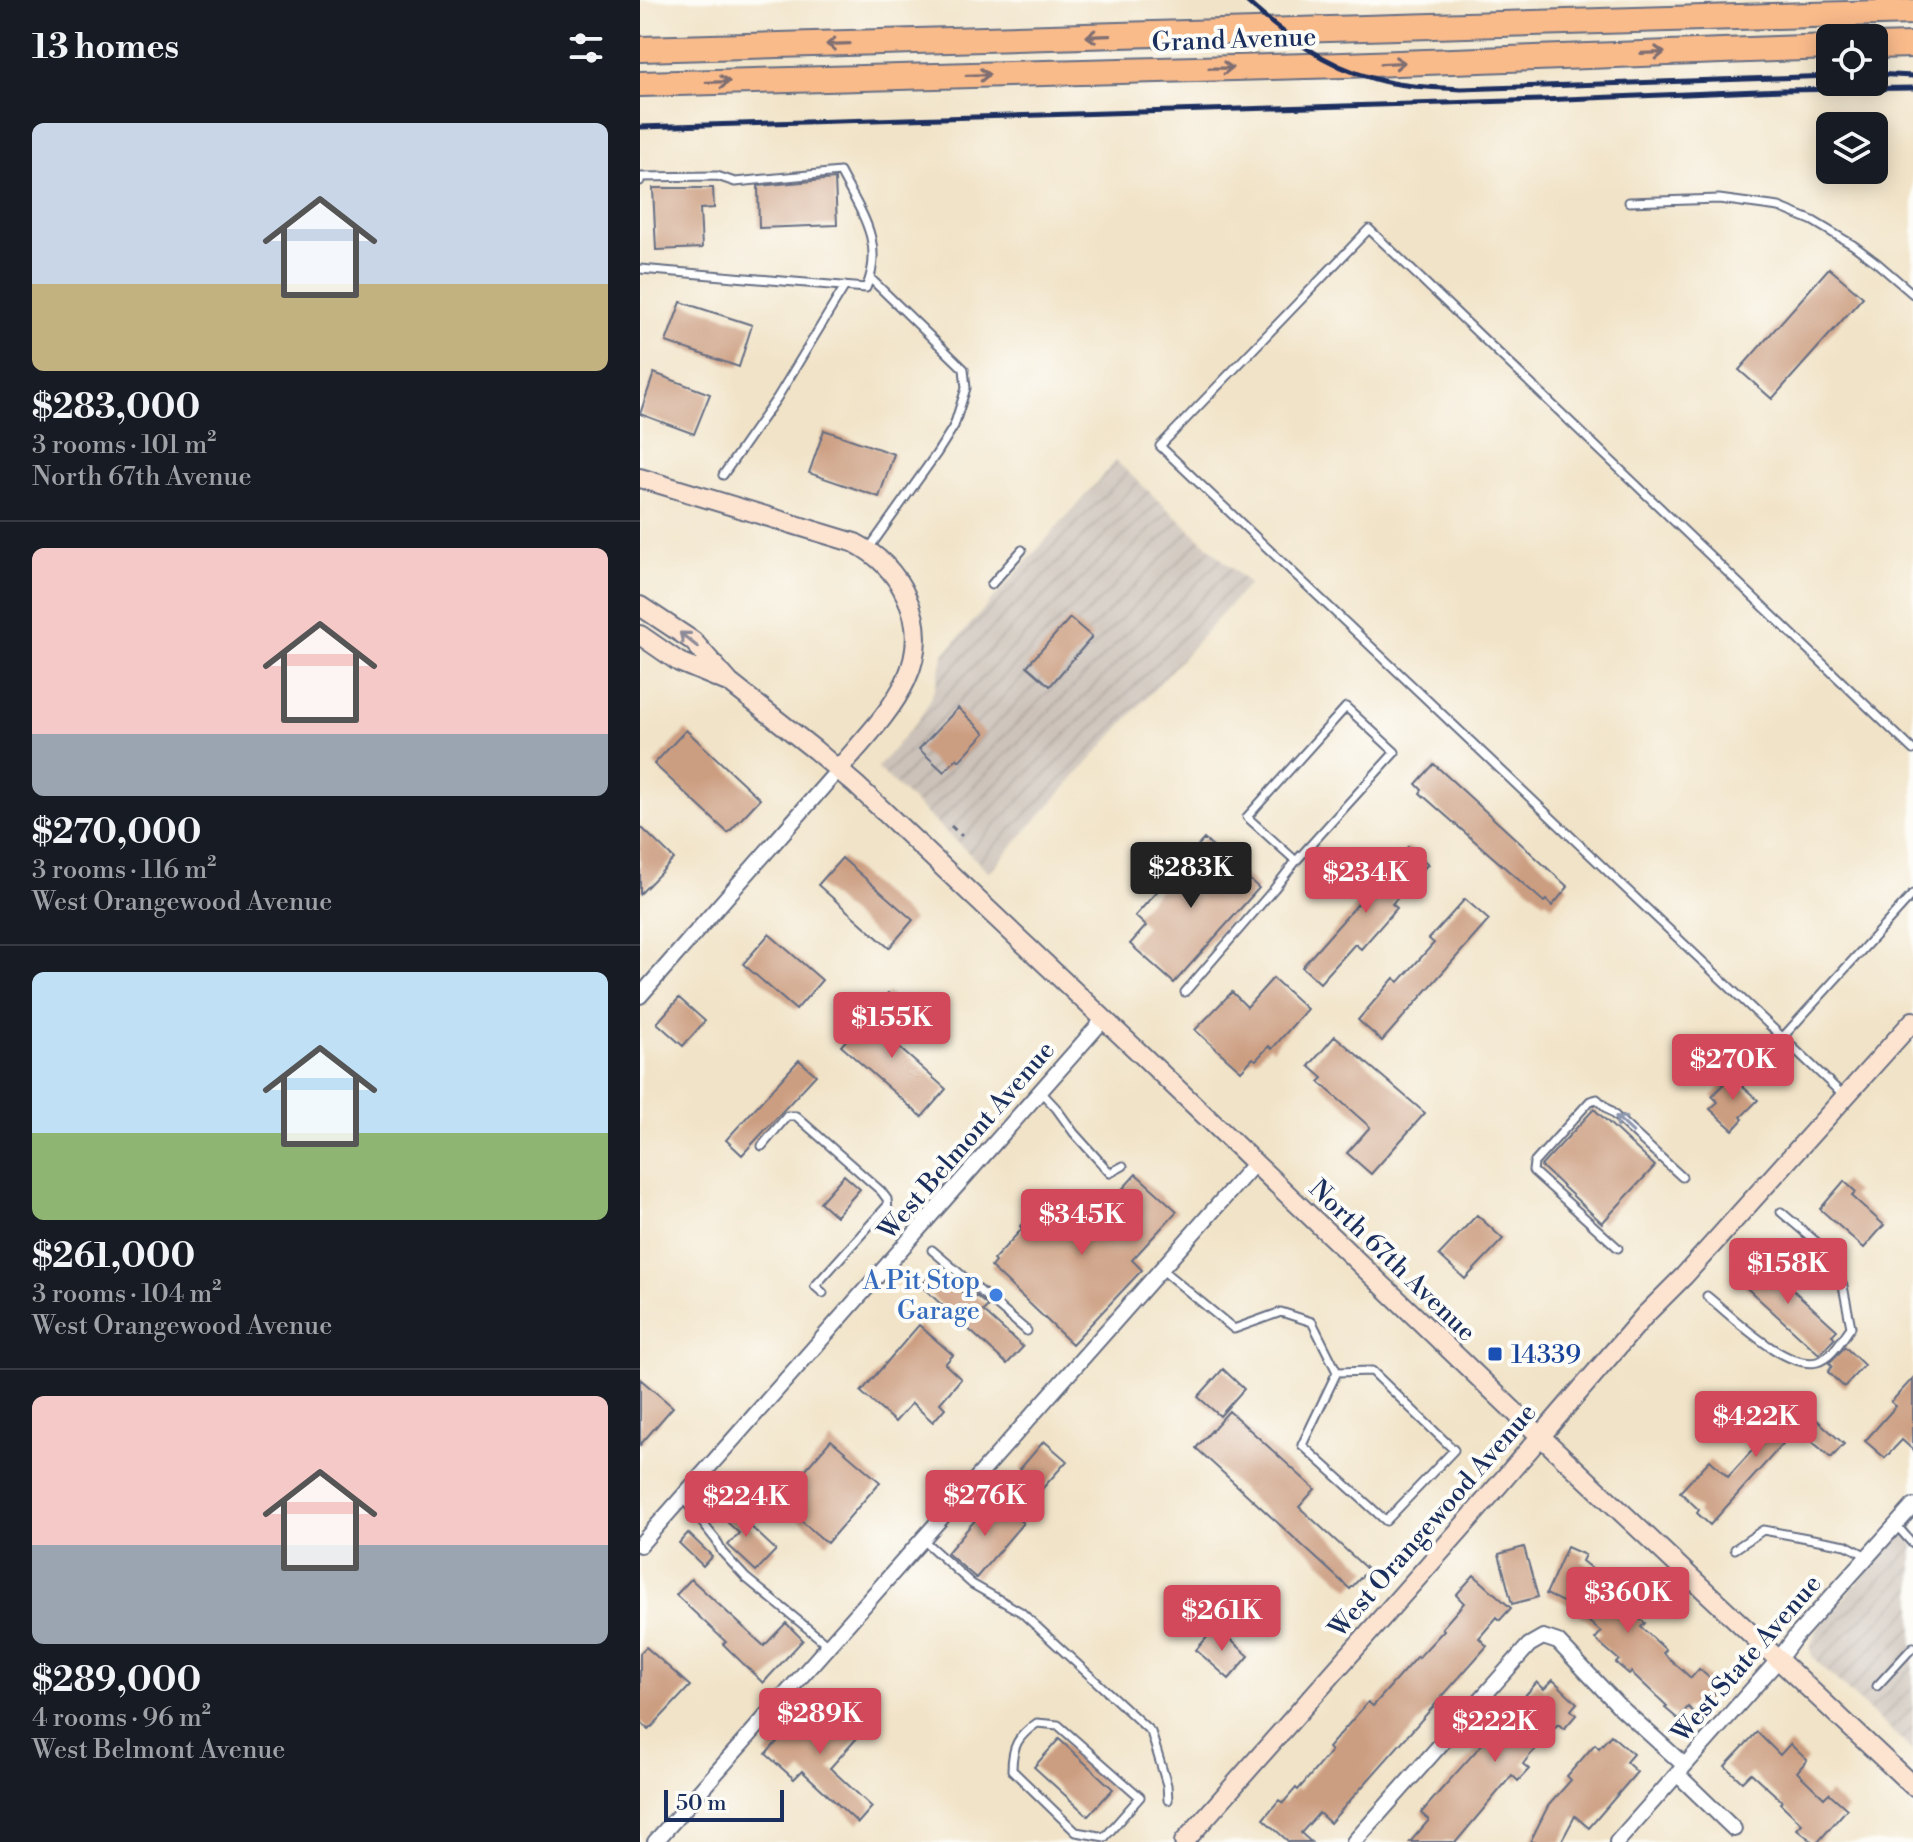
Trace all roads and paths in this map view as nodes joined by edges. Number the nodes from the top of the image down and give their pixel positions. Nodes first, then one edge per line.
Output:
1 (1913, 12) edge
2 (1343, 28) junction
3 (1259, 32) junction
4 (1913, 45) edge
5 (1888, 46) edge
6 (1816, 47) edge
7 (640, 49) edge
8 (1344, 65) junction
9 (1259, 67) junction
10 (640, 84) edge
11 (640, 181) edge
12 (1629, 202) dead end
13 (640, 269) edge
14 (870, 278) junction
15 (845, 286) junction
16 (1913, 294) edge
17 (723, 475) dead end
18 (640, 478) edge
19 (868, 550) junction
20 (1022, 550) dead end
21 (991, 585) dead end
22 (640, 606) edge
23 (640, 635) edge
24 (730, 683) junction
25 (1913, 750) edge
26 (838, 770) junction
27 (951, 826) dead end
28 (962, 836) dead end
29 (1296, 861) junction
30 (1913, 894) edge
31 (1185, 992) dead end
32 (640, 996) edge
33 (1104, 1019) junction
34 (1913, 1021) edge
35 (1782, 1038) junction
36 (1041, 1092) junction
37 (1845, 1097) junction
38 (762, 1146) dead end
39 (1255, 1163) junction
40 (1123, 1166) dead end
41 (1682, 1177) dead end
42 (888, 1205) junction
43 (1781, 1212) dead end
44 (891, 1214) dead end
45 (1618, 1248) dead end
46 (932, 1250) dead end
47 (1161, 1269) junction
48 (823, 1293) dead end
49 (1707, 1296) dead end
50 (1027, 1331) dead end
51 (1337, 1372) junction
52 (1540, 1435) junction
53 (682, 1497) junction
54 (1913, 1506) edge
55 (1896, 1525) junction
56 (923, 1539) junction
57 (1913, 1544) edge
58 (640, 1545) edge
59 (1735, 1549) dead end
60 (1868, 1556) junction
61 (829, 1646) junction
62 (1913, 1647) edge
63 (1779, 1659) junction
64 (1877, 1686) dead end
65 (1680, 1770) junction
66 (1913, 1786) edge
67 (1140, 1797) joint
68 (1168, 1800) dead end
69 (1734, 1829) dead end
70 (655, 1842) edge
71 (1184, 1842) edge
72 (1354, 1842) edge
73 (1617, 1842) edge

1 - 2 highway, Grand Avenue
2 - 3 highway, Grand Avenue
2 - 8 highway
3 -> 7 highway, Grand Avenue
3 - 9 highway
4 - 5 highway
8 -> 6 highway, Grand Avenue
8 - 9 highway, Grand Avenue
10 -> 9 highway, Grand Avenue
11 - 14 lane
12 - 16 lane
13 - 15 lane
14 - 15 lane
14 - 19 lane
15 - 17 lane
18 - 19 main road
19 - 26 main road
20 - 21 lane
24 -> 22 main road, North 67th Avenue
23 - 24 main road, North 67th Avenue
24 - 26 main road, North 67th Avenue
25 - 35 lane
26 - 32 street
26 - 33 main road, North 67th Avenue
27 - 28 path
29 - 29 lane
29 - 31 lane
30 - 35 lane
33 - 36 street, West Belmont Avenue
33 - 39 main road, North 67th Avenue
34 - 37 main road, West Orangewood Avenue
35 - 37 lane
36 - 40 lane
36 - 53 street, West Belmont Avenue
37 - 52 main road, West Orangewood Avenue
38 - 42 lane
39 - 47 street
39 - 52 main road, North 67th Avenue
41 -> 45 lane
42 - 44 lane
42 - 48 lane
43 - 49 lane
46 - 50 lane
47 - 51 lane
47 - 56 street
51 - 51 lane
52 - 63 main road, North 67th Avenue
52 - 71 main road, West Orangewood Avenue
53 - 58 street, West Belmont Avenue
53 - 61 lane
54 - 55 street, West State Avenue
55 - 57 lane
55 - 60 street, West State Avenue
56 - 61 street
56 - 68 lane
59 - 60 lane
60 - 63 street, West State Avenue
61 - 70 street
62 - 64 lane
63 - 65 street, West State Avenue
63 - 66 main road, North 67th Avenue
65 - 69 street
65 - 72 street
65 - 73 street, West State Avenue
67 - 67 lane

